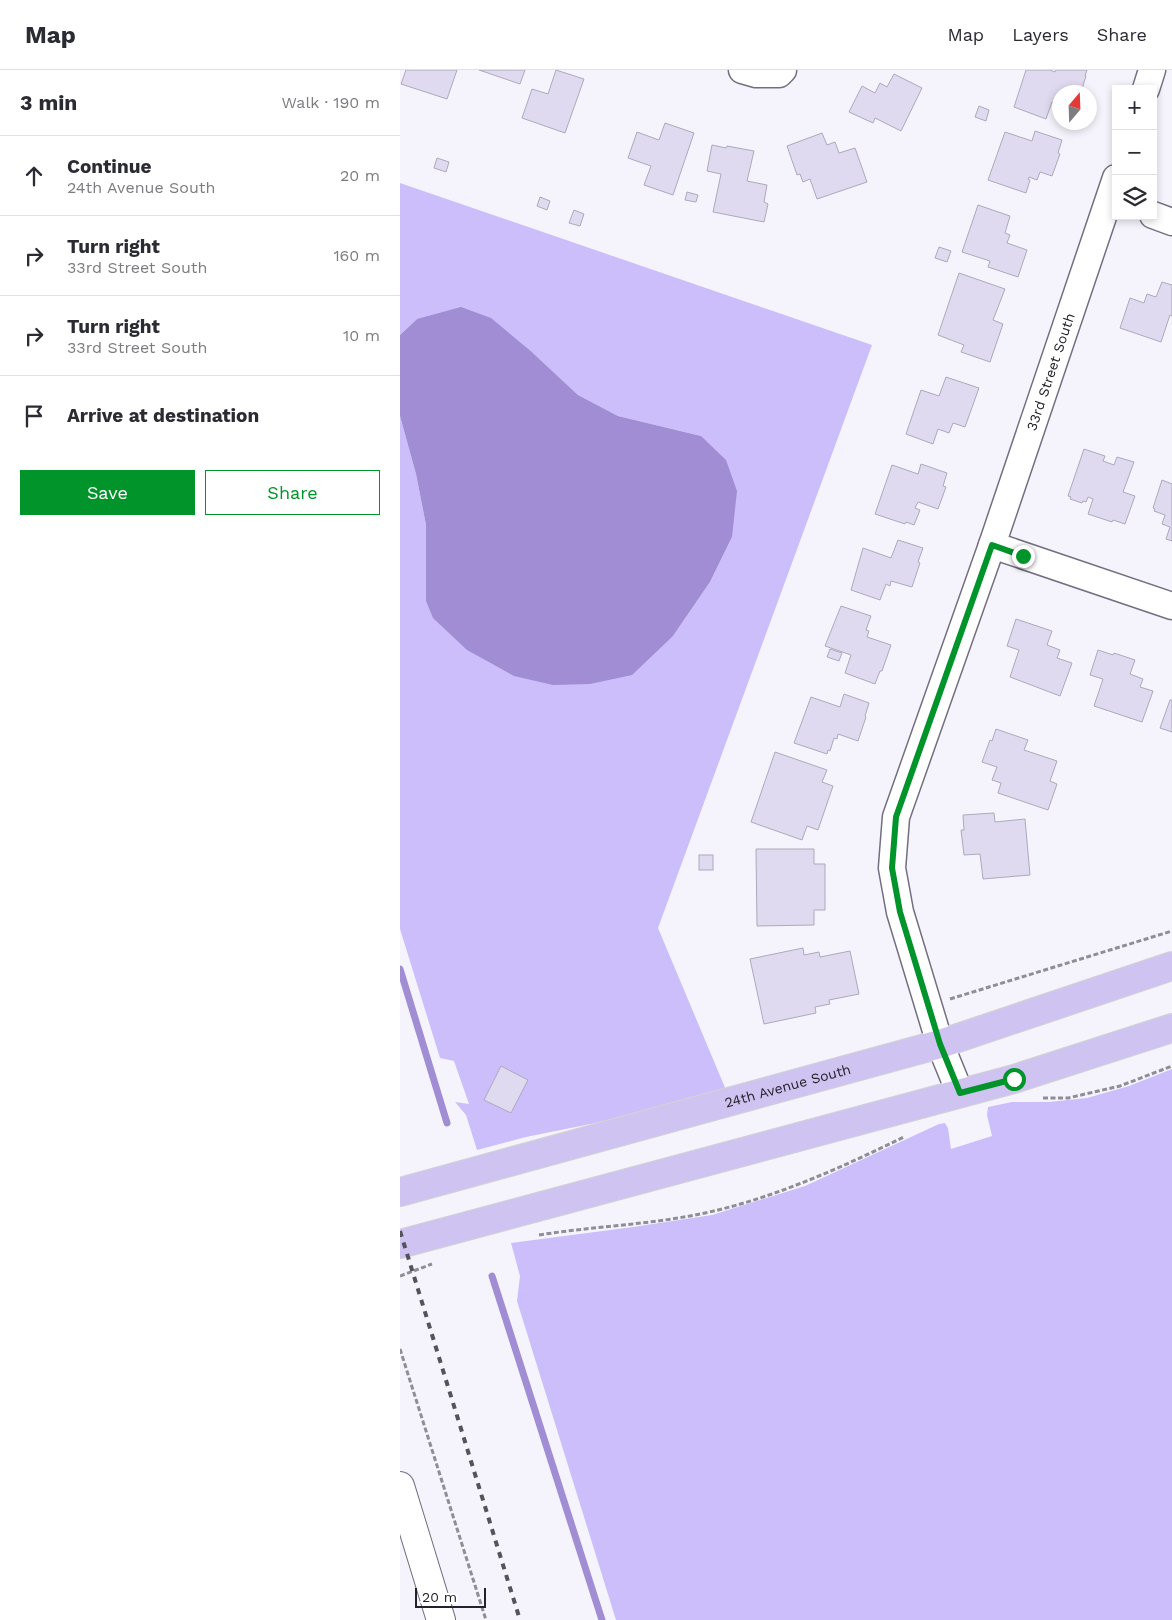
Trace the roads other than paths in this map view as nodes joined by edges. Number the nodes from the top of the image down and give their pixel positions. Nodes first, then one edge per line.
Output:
1 (742, 70) edge
2 (1152, 70) edge
3 (781, 72) edge
4 (1147, 85) edge
5 (1112, 196) edge
6 (1157, 216) edge
7 (1172, 222) edge
8 (992, 545) junction
9 (1172, 606) edge
10 (1172, 966) edge
11 (1172, 1028) edge
12 (940, 1044) junction
13 (960, 1093) junction
14 (400, 1192) edge
15 (400, 1244) edge
16 (400, 1486) edge
17 (440, 1620) edge

1 - 3 street
2 - 4 street
5 - 8 street, 33rd Street South
6 - 7 street
8 - 9 street
8 - 12 street, 33rd Street South
10 - 12 main road, 24th Avenue South
11 - 13 main road
12 - 13 street, 33rd Street South
12 - 14 main road, 24th Avenue South
13 - 15 main road
16 - 17 main road

